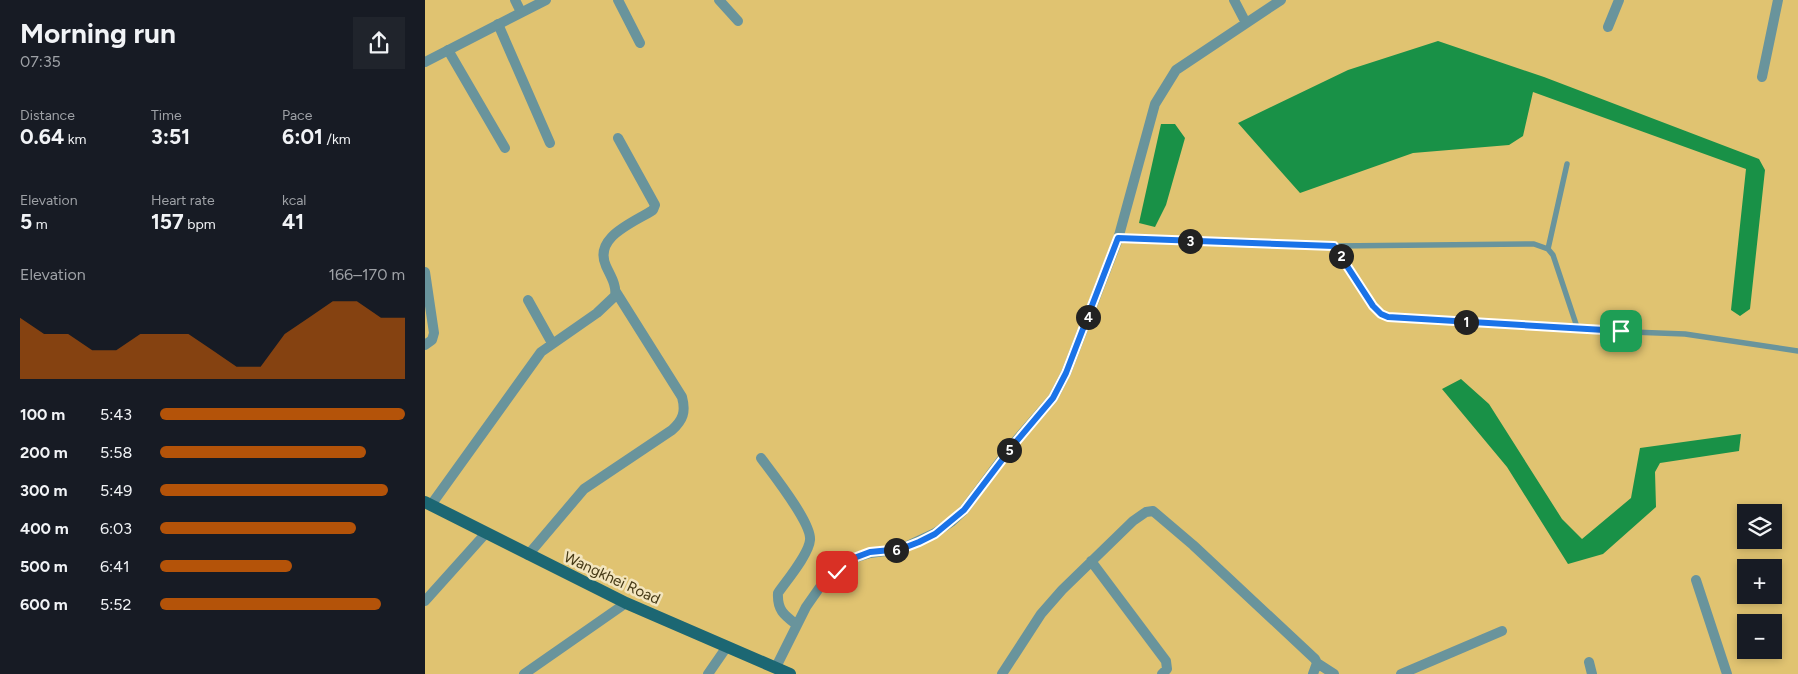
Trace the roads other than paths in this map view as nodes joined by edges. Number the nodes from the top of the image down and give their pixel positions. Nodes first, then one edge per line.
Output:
1 (515, 0) edge
2 (546, 0) edge
3 (617, 0) edge
4 (719, 0) edge
5 (1234, 0) edge
6 (1281, 0) edge
7 (1619, 0) edge
8 (1778, 0) edge
9 (521, 12) junction
10 (738, 21) dead end
11 (1246, 23) junction
12 (497, 24) junction
13 (1608, 27) dead end
14 (640, 43) dead end
15 (448, 50) junction
16 (425, 62) edge
17 (1762, 77) dead end
18 (618, 138) dead end
19 (550, 142) dead end
20 (505, 148) dead end
21 (1567, 164) dead end
22 (1118, 238) junction
23 (1334, 246) junction
24 (1548, 250) junction
25 (425, 272) edge
26 (616, 292) junction
27 (528, 300) dead end
28 (1578, 330) junction
29 (552, 343) junction
30 (425, 345) edge
31 (1798, 351) edge
32 (761, 458) dead end
33 (428, 504) edge
34 (486, 533) junction
35 (528, 555) junction
36 (1091, 561) junction
37 (1696, 580) dead end
38 (425, 600) edge
39 (626, 603) junction
40 (797, 624) junction
41 (1502, 631) dead end
42 (725, 648) junction
43 (1589, 662) dead end
44 (1317, 663) junction
45 (776, 667) junction
46 (524, 674) edge
47 (708, 674) edge
48 (790, 674) edge
49 (1001, 674) edge
50 (1162, 674) edge
51 (1313, 674) edge
52 (1334, 674) edge
53 (1401, 674) edge
54 (1592, 674) edge
55 (1727, 674) edge

1 - 9 street
2 - 9 street
3 - 14 street
4 - 10 street
5 - 11 street
6 - 11 street
7 - 13 street
8 - 17 street
9 - 12 street
11 - 22 street
12 - 15 street
12 - 19 street
15 - 16 street
15 - 20 street
18 - 26 street
21 - 24 lane
22 - 23 lane
22 - 40 street
23 - 24 lane
23 - 28 lane
24 - 28 lane
25 - 30 street
26 - 29 street
26 - 35 street
27 - 29 street
28 - 31 lane
29 - 33 street
32 - 40 street
33 - 34 main road, Wangkhei Road
34 - 35 main road, Wangkhei Road
34 - 38 street
35 - 39 main road, Wangkhei Road
36 - 44 street
36 - 49 street
36 - 50 street
37 - 55 street
39 - 42 main road, Wangkhei Road
39 - 46 street
40 - 45 street
41 - 53 street
42 - 45 main road, Wangkhei Road
42 - 47 street
43 - 54 street
44 - 51 street
44 - 52 street
45 - 48 main road, Wangkhei Road

